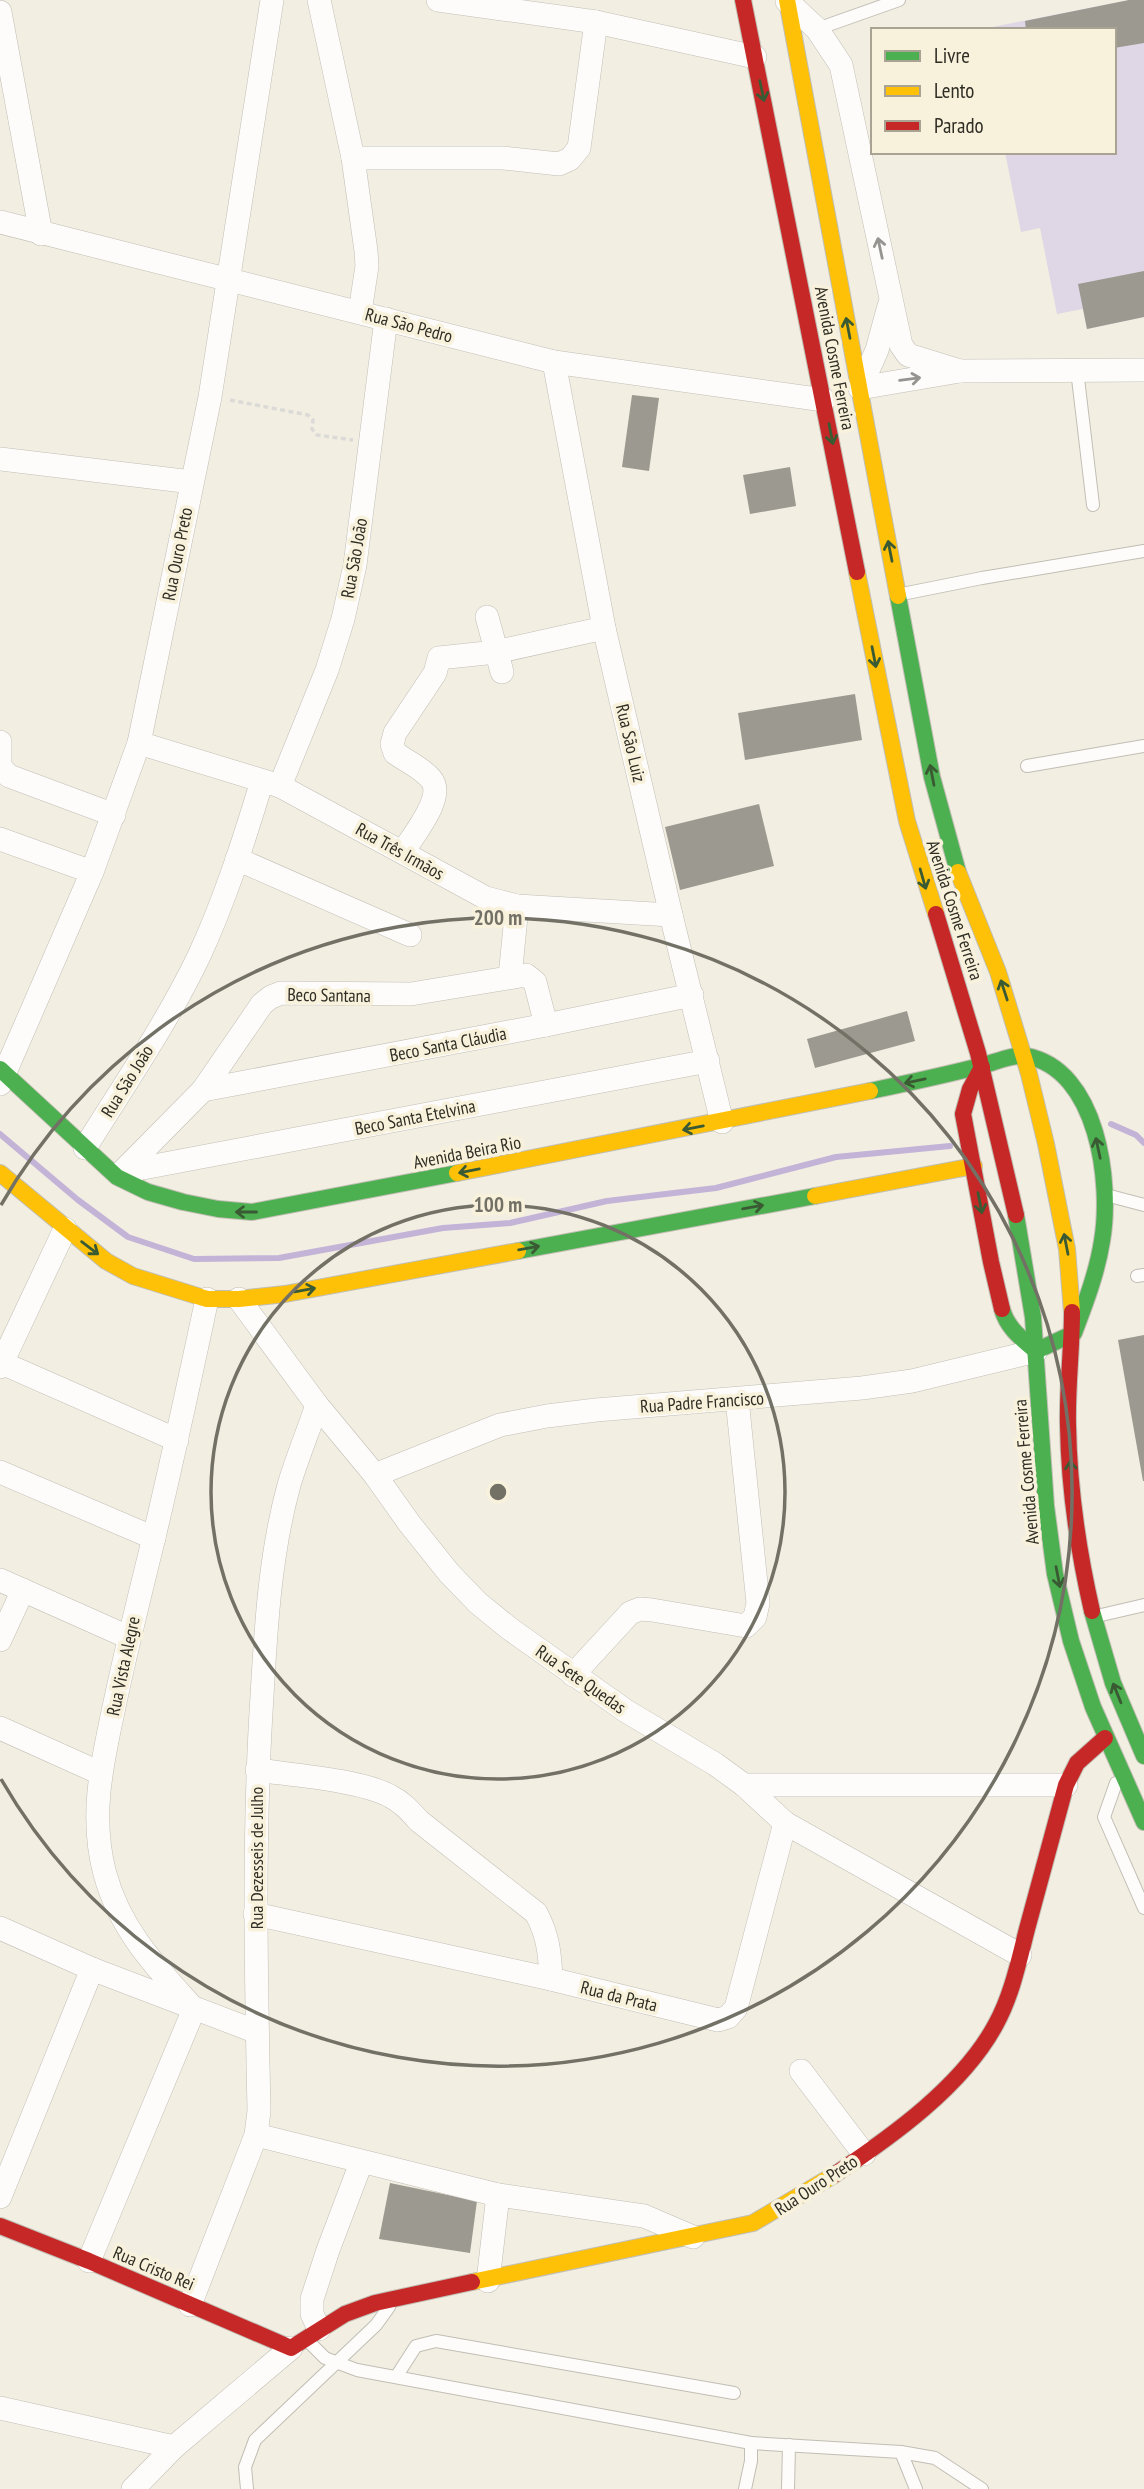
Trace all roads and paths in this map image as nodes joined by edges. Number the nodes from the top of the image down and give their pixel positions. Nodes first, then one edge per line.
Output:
1 (272, 0) edge
2 (319, 0) edge
3 (438, 0) edge
4 (743, 0) edge
5 (899, 0) edge
6 (787, 1) edge
7 (0, 12) edge
8 (596, 22) junction
9 (817, 29) junction
10 (755, 57) junction
11 (353, 158) junction
12 (0, 222) edge
13 (41, 234) junction
14 (229, 279) junction
15 (891, 297) junction
16 (360, 312) junction
17 (386, 319) junction
18 (554, 362) junction
19 (1144, 369) edge
20 (1077, 370) junction
21 (960, 372) junction
22 (860, 388) junction
23 (210, 397) junction
24 (824, 400) junction
25 (372, 443) junction
26 (0, 459) edge
27 (192, 482) junction
28 (1093, 505) dead end
29 (1144, 551) edge
30 (898, 594) junction
31 (487, 617) dead end
32 (604, 628) junction
33 (499, 662) junction
34 (0, 742) edge
35 (139, 743) junction
36 (1144, 746) edge
37 (0, 760) edge
38 (1027, 766) dead end
39 (0, 767) edge
40 (271, 784) junction
41 (114, 815) junction
42 (0, 839) edge
43 (403, 852) junction
44 (237, 859) junction
45 (92, 872) junction
46 (517, 906) junction
47 (671, 915) junction
48 (410, 935) dead end
49 (510, 977) junction
50 (692, 995) junction
51 (547, 1025) junction
52 (1024, 1055) junction
53 (708, 1061) junction
54 (982, 1067) junction
55 (2, 1076) edge
56 (203, 1090) junction
57 (722, 1122) junction
58 (85, 1148) junction
59 (974, 1166) junction
60 (0, 1173) edge
61 (119, 1175) junction
62 (1106, 1195) junction
63 (1144, 1205) edge
64 (65, 1229) junction
65 (207, 1298) junction
66 (239, 1299) junction
67 (1074, 1333) junction
68 (1036, 1351) junction
69 (1, 1365) edge
70 (737, 1399) junction
71 (317, 1405) junction
72 (177, 1440) junction
73 (0, 1472) edge
74 (375, 1475) junction
75 (154, 1538) junction
76 (0, 1580) edge
77 (23, 1590) junction
78 (1144, 1605) edge
79 (1094, 1616) junction
80 (128, 1637) junction
81 (0, 1640) edge
82 (573, 1675) junction
83 (0, 1728) edge
84 (1105, 1738) junction
85 (1144, 1756) edge
86 (257, 1770) junction
87 (1120, 1772) junction
88 (100, 1773) junction
89 (744, 1784) junction
90 (1066, 1785) junction
91 (1144, 1822) edge
92 (785, 1823) junction
93 (1144, 1909) edge
94 (255, 1914) junction
95 (0, 1928) edge
96 (1020, 1955) junction
97 (92, 1969) junction
98 (551, 1979) junction
99 (194, 2010) junction
100 (257, 2032) junction
101 (801, 2071) dead end
102 (256, 2135) junction
103 (864, 2154) junction
104 (361, 2162) junction
105 (498, 2194) junction
106 (0, 2197) edge
107 (0, 2226) edge
108 (693, 2237) junction
109 (89, 2261) junction
110 (488, 2280) junction
111 (391, 2299) junction
112 (190, 2305) junction
113 (305, 2339) junction
114 (337, 2363) junction
115 (396, 2378) junction
116 (734, 2393) dead end
117 (0, 2408) edge
118 (751, 2443) junction
119 (789, 2445) junction
120 (174, 2447) junction
121 (901, 2452) junction
122 (133, 2489) edge
123 (247, 2489) edge
124 (745, 2489) edge
125 (788, 2489) edge
126 (916, 2489) edge
127 (982, 2489) edge

1 - 14 street, Rua Ouro Preto
2 - 11 street
3 - 8 street
4 - 10 street, Avenida Cosme Ferreira
5 - 9 lane
6 - 9 street
22 -> 6 street, Avenida Cosme Ferreira
7 - 13 street
8 - 10 street
8 - 11 street
15 -> 9 street
10 -> 24 street, Avenida Cosme Ferreira
11 - 16 street
12 - 13 street, Rua São Pedro
13 - 14 street, Rua São Pedro
14 - 16 street, Rua São Pedro
14 - 23 street, Rua Ouro Preto
15 - 21 street
15 - 22 street
16 - 17 street, Rua São Pedro
17 - 18 street, Rua São Pedro
17 - 25 street, Rua São João
18 - 24 street, Rua São Pedro
18 - 32 street, Rua São Luiz
19 - 20 street
20 - 21 street
20 - 28 lane
22 -> 21 street
30 -> 22 street, Avenida Cosme Ferreira
23 - 25 path
23 - 27 street, Rua Ouro Preto
24 -> 54 street, Avenida Cosme Ferreira
25 - 40 street, Rua São João
26 - 27 street
27 - 35 street, Rua Ouro Preto
29 - 30 lane
52 -> 30 street, Avenida Cosme Ferreira
31 - 33 street
32 - 33 street
32 - 47 street, Rua São Luiz
33 - 43 street
34 - 37 street
35 - 40 street, Rua Três Irmãos
35 - 41 street, Rua Ouro Preto
36 - 38 lane
39 - 41 street
40 - 43 street, Rua Três Irmãos
40 - 44 street, Rua São João
41 - 45 street, Rua Ouro Preto
42 - 45 street
43 - 46 street, Rua Três Irmãos
44 - 48 street
44 - 58 street, Rua São João
45 - 55 street, Rua Ouro Preto
46 - 47 street, Rua Três Irmãos
46 - 49 street
47 - 50 street, Rua São Luiz
49 - 51 street
49 - 56 street, Beco Santana
50 - 51 street, Beco Santa Cláudia
50 - 53 street, Rua São Luiz
51 - 56 street, Beco Santa Cláudia
52 - 54 street, Avenida Beira Rio
62 -> 52 street
67 -> 52 street, Avenida Cosme Ferreira
53 - 57 street, Rua São Luiz
53 - 61 street, Beco Santa Etelvina
54 -> 57 street, Avenida Beira Rio
54 - 59 street
54 - 68 street, Avenida Cosme Ferreira
55 - 58 street, Avenida Beira Rio
56 - 61 street, Beco Santana
57 -> 61 street, Avenida Beira Rio
58 - 61 street, Avenida Beira Rio
66 -> 59 street
59 -> 68 street
60 - 64 street
62 - 63 lane
62 - 67 street
64 -> 65 street
64 - 69 street
65 - 66 street
65 - 72 street, Rua Vista Alegre
66 - 71 street, Rua Sete Quedas
67 - 68 street
79 -> 67 street, Avenida Cosme Ferreira
68 - 70 street, Rua Padre Francisco
68 -> 84 street, Avenida Cosme Ferreira
69 - 72 street
70 - 74 street, Rua Padre Francisco
70 - 82 street
71 - 74 street, Rua Sete Quedas
71 - 86 street, Rua Dezesseis de Julho
72 - 75 street, Rua Vista Alegre
73 - 75 street
74 - 82 street, Rua Sete Quedas
75 - 80 street, Rua Vista Alegre
76 - 77 street
77 - 80 street
77 - 81 street
78 - 79 lane
85 -> 79 street, Avenida Cosme Ferreira
80 - 88 street, Rua Vista Alegre
82 - 89 street, Rua Sete Quedas
83 - 88 street
84 - 87 street, Avenida Cosme Ferreira
84 - 90 street, Rua Ouro Preto
86 - 94 street, Rua Dezesseis de Julho
86 - 98 street
87 - 91 street, Avenida Cosme Ferreira
87 - 93 lane
88 - 99 street, Rua Vista Alegre
89 - 90 street
89 - 92 street
90 - 96 street, Rua Ouro Preto
92 - 96 street
92 - 98 street, Rua da Prata
94 - 98 street, Rua da Prata
94 - 100 street, Rua Dezesseis de Julho
95 - 97 street
96 - 103 street, Rua Ouro Preto
97 - 99 street
97 - 106 street
99 - 100 street
99 - 109 street
100 - 102 street, Rua Dezesseis de Julho
101 - 103 street
102 - 104 street
102 - 112 street, Rua Dezesseis de Julho
103 - 108 street, Rua Ouro Preto
104 - 105 street
104 - 113 street
105 - 108 street
105 - 110 street
107 - 109 street, Rua Cristo Rei
108 - 110 street, Rua Ouro Preto
109 - 112 street, Rua Cristo Rei
110 - 111 street, Rua Ouro Preto
111 - 113 street, Rua Ouro Preto
111 - 114 lane
112 - 113 street, Rua Cristo Rei
113 - 114 lane
113 - 120 street
114 - 115 lane
114 - 123 lane
115 - 116 lane
115 - 118 lane
117 - 120 street
118 - 119 lane
118 - 124 lane
119 - 121 lane
119 - 125 lane
120 - 122 street
121 - 126 lane
121 - 127 lane

